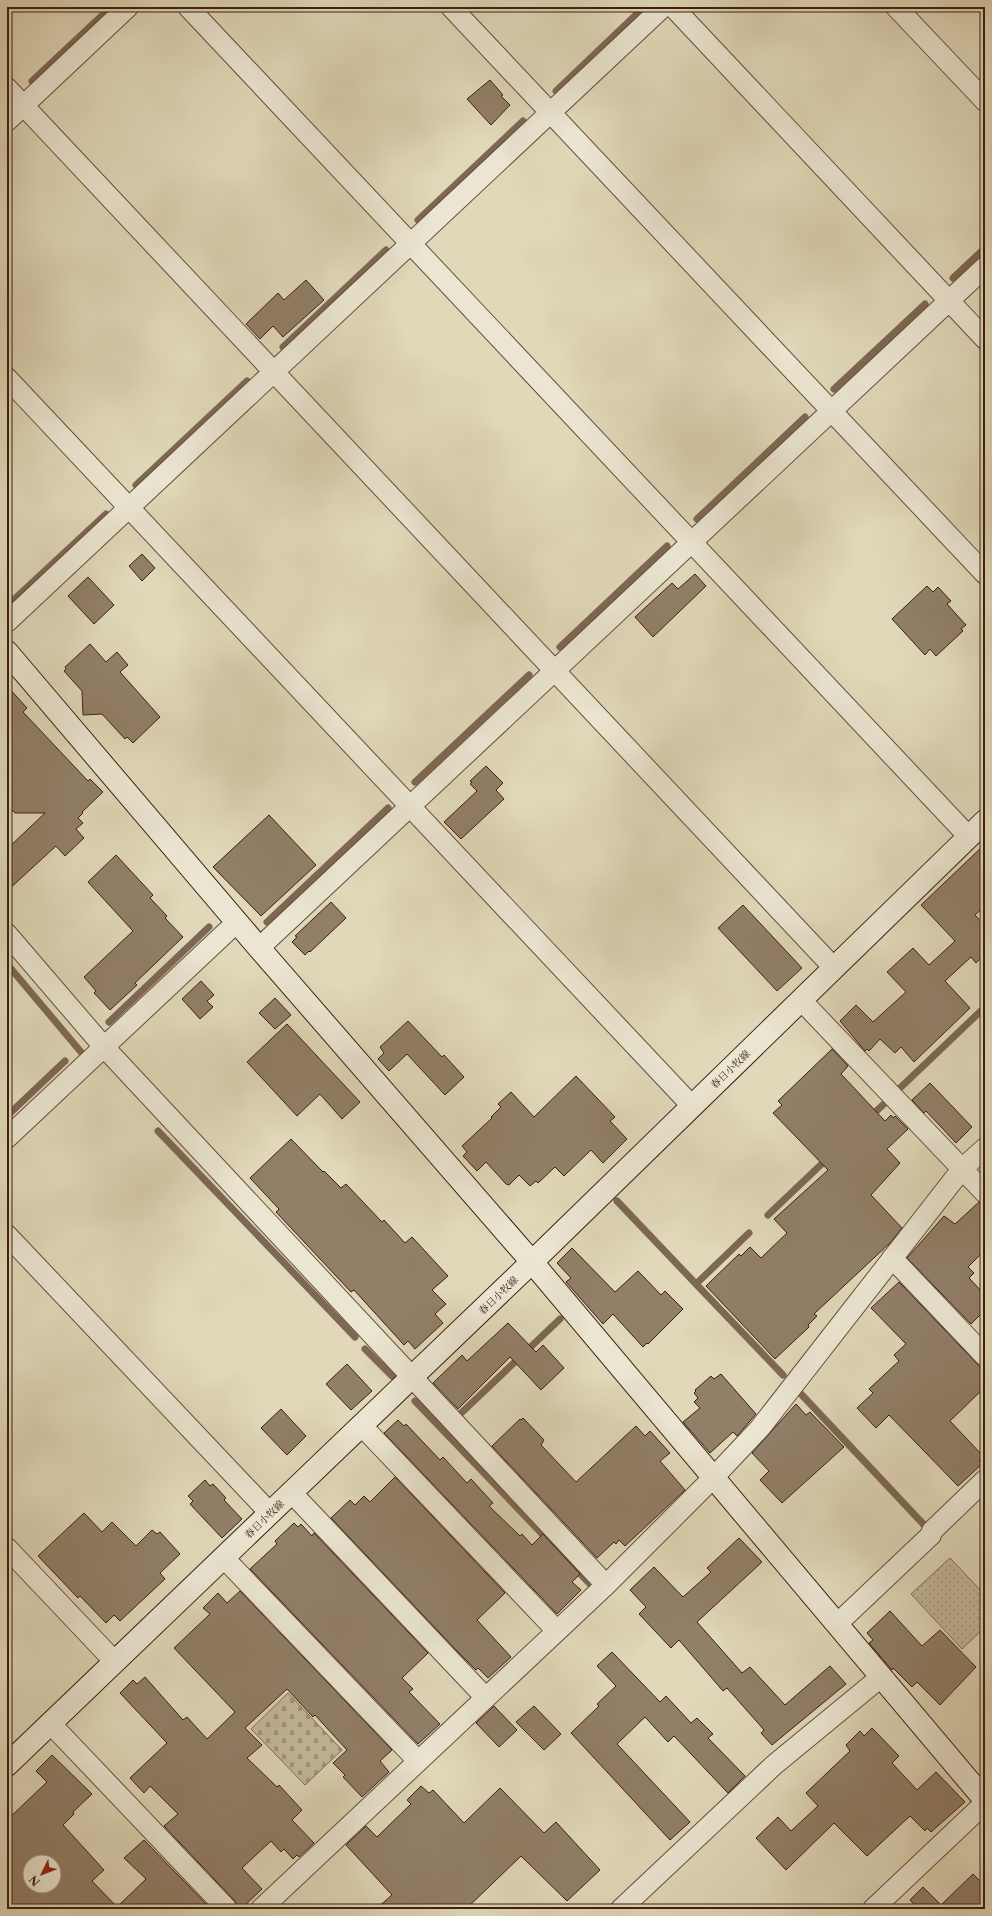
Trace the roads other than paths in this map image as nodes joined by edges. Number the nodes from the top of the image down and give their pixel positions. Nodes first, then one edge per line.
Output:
1 (128, 7) edge
2 (188, 7) edge
3 (451, 7) edge
4 (663, 7) edge
5 (673, 7) edge
6 (896, 7) edge
7 (7, 88) edge
8 (985, 101) edge
9 (23, 105) junction
10 (550, 112) junction
11 (7, 121) edge
12 (410, 243) junction
13 (985, 267) edge
14 (949, 300) junction
15 (985, 339) edge
16 (274, 372) junction
17 (7, 378) edge
18 (831, 411) junction
19 (129, 508) junction
20 (691, 542) junction
21 (985, 574) edge
22 (7, 622) edge
23 (7, 652) edge
24 (555, 670) junction
25 (410, 807) junction
26 (985, 821) edge
27 (969, 837) junction
28 (237, 922) junction
29 (7, 934) edge
30 (259, 948) junction
31 (834, 968) junction
32 (801, 1000) junction
33 (104, 1047) junction
34 (692, 1106) junction
35 (7, 1138) edge
36 (985, 1148) edge
37 (962, 1169) junction
38 (985, 1193) edge
39 (7, 1235) edge
40 (892, 1258) junction
41 (532, 1262) junction
42 (985, 1356) edge
43 (412, 1377) junction
44 (361, 1425) junction
45 (713, 1478) junction
46 (985, 1480) edge
47 (291, 1492) junction
48 (270, 1513) junction
49 (7, 1548) edge
50 (223, 1557) junction
51 (606, 1585) junction
52 (837, 1624) junction
53 (557, 1631) junction
54 (115, 1662) junction
55 (881, 1677) junction
56 (486, 1698) junction
57 (50, 1723) junction
58 (418, 1761) junction
59 (7, 1764) edge
60 (985, 1802) edge
61 (227, 1909) edge
62 (261, 1909) edge
63 (621, 1909) edge
64 (873, 1909) edge

1 - 9 street
2 - 12 street
3 - 10 street
4 - 10 street
5 - 14 street
6 - 8 street
7 - 9 street
9 - 11 street
9 - 16 street
10 - 12 street
10 - 18 street
12 - 16 street
12 - 20 street
13 - 14 street
14 - 15 street
14 - 18 street
16 - 19 street
16 - 24 street
17 - 19 street
18 - 20 street
18 - 21 street
19 - 22 street
19 - 25 street
20 - 24 street
20 - 27 street
23 - 28 street
24 - 25 street
24 - 31 street
25 - 30 street
25 - 34 street
26 - 27 street, 春日小牧線
27 - 31 street, 春日小牧線
28 - 30 street
28 - 33 street
29 - 33 street
30 - 41 street
31 - 32 street, 春日小牧線
32 - 34 street, 春日小牧線
32 - 37 street
33 - 35 street
33 - 43 street
34 - 41 street, 春日小牧線
36 - 37 street
37 - 38 street
37 - 40 street
39 - 48 street
40 - 42 street
40 - 45 street
41 - 43 street, 春日小牧線
41 - 45 street
43 - 44 street, 春日小牧線
43 - 51 street
44 - 47 street, 春日小牧線
44 - 53 street
45 - 51 street
45 - 52 street
46 - 52 street
47 - 48 street, 春日小牧線
47 - 56 street
48 - 50 street, 春日小牧線
49 - 54 street
50 - 54 street, 春日小牧線
50 - 58 street
51 - 53 street
52 - 55 street
53 - 56 street
54 - 57 street, 春日小牧線
55 - 60 street
55 - 63 street
56 - 58 street
57 - 59 street, 春日小牧線
57 - 61 street
58 - 62 street
60 - 64 street

